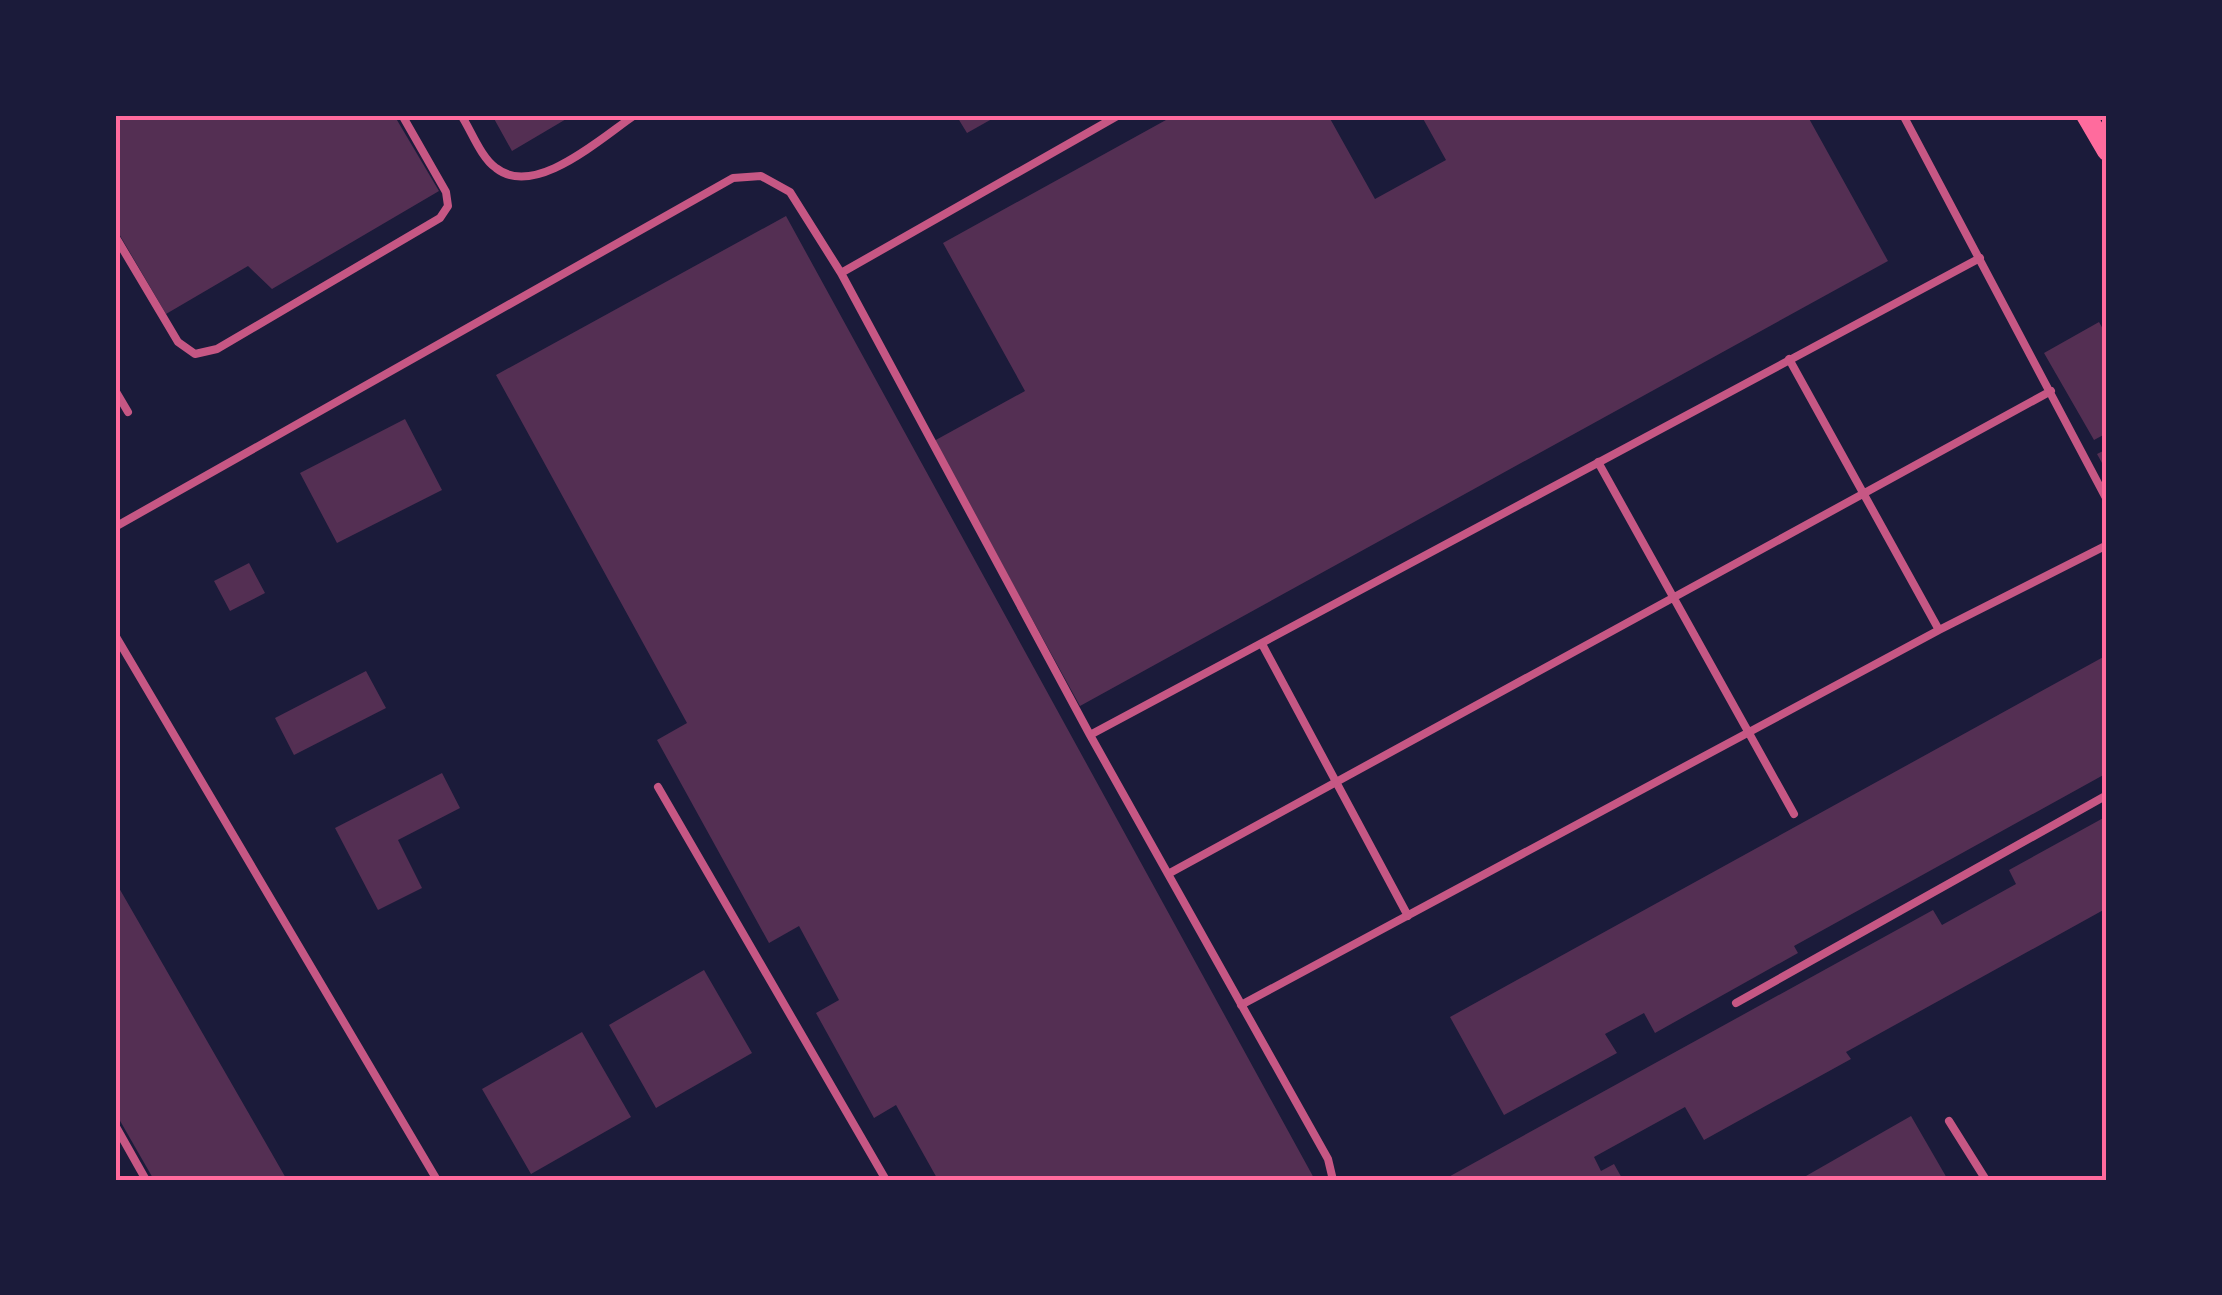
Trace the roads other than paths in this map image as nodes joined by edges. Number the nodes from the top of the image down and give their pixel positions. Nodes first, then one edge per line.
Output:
1 (402, 115) edge
2 (461, 115) edge
3 (635, 115) edge
4 (1119, 115) edge
5 (1903, 115) edge
6 (2086, 115) edge
7 (2107, 151) edge
8 (115, 236) edge
9 (1980, 258) junction
10 (840, 273) junction
11 (1789, 359) junction
12 (115, 390) edge
13 (2052, 391) junction
14 (128, 412) dead end
15 (1598, 462) junction
16 (1862, 494) junction
17 (2107, 500) edge
18 (115, 527) edge
19 (2107, 545) edge
20 (1674, 596) junction
21 (1939, 630) junction
22 (115, 635) edge
23 (1262, 644) junction
24 (1750, 732) junction
25 (1090, 735) junction
26 (1336, 783) junction
27 (658, 787) dead end
28 (2107, 795) edge
29 (1794, 814) dead end
30 (1168, 874) junction
31 (1408, 916) junction
32 (1736, 1004) dead end
33 (1241, 1005) junction
34 (1949, 1121) dead end
35 (115, 1125) edge
36 (146, 1180) edge
37 (437, 1180) edge
38 (886, 1180) edge
39 (1333, 1180) edge
40 (1986, 1180) edge

1 - 8 lane
2 - 3 lane
4 - 10 lane
5 - 9 lane
6 - 7 main road
9 - 11 lane
9 - 13 lane
10 - 18 lane
10 - 25 lane
11 - 15 lane
11 - 16 lane
12 - 14 lane
13 - 16 lane
13 - 17 lane
15 - 20 lane
15 - 23 lane
16 - 20 lane
16 - 21 lane
19 - 21 lane
20 - 24 lane
20 - 26 lane
21 - 24 lane
22 - 37 lane
23 - 25 lane
23 - 26 lane
24 - 29 lane
24 - 31 lane
25 - 30 lane
26 - 30 lane
26 - 31 lane
27 - 38 lane
28 - 32 lane
30 - 33 lane
31 - 33 lane
33 - 39 lane
34 - 40 lane
35 - 36 lane

